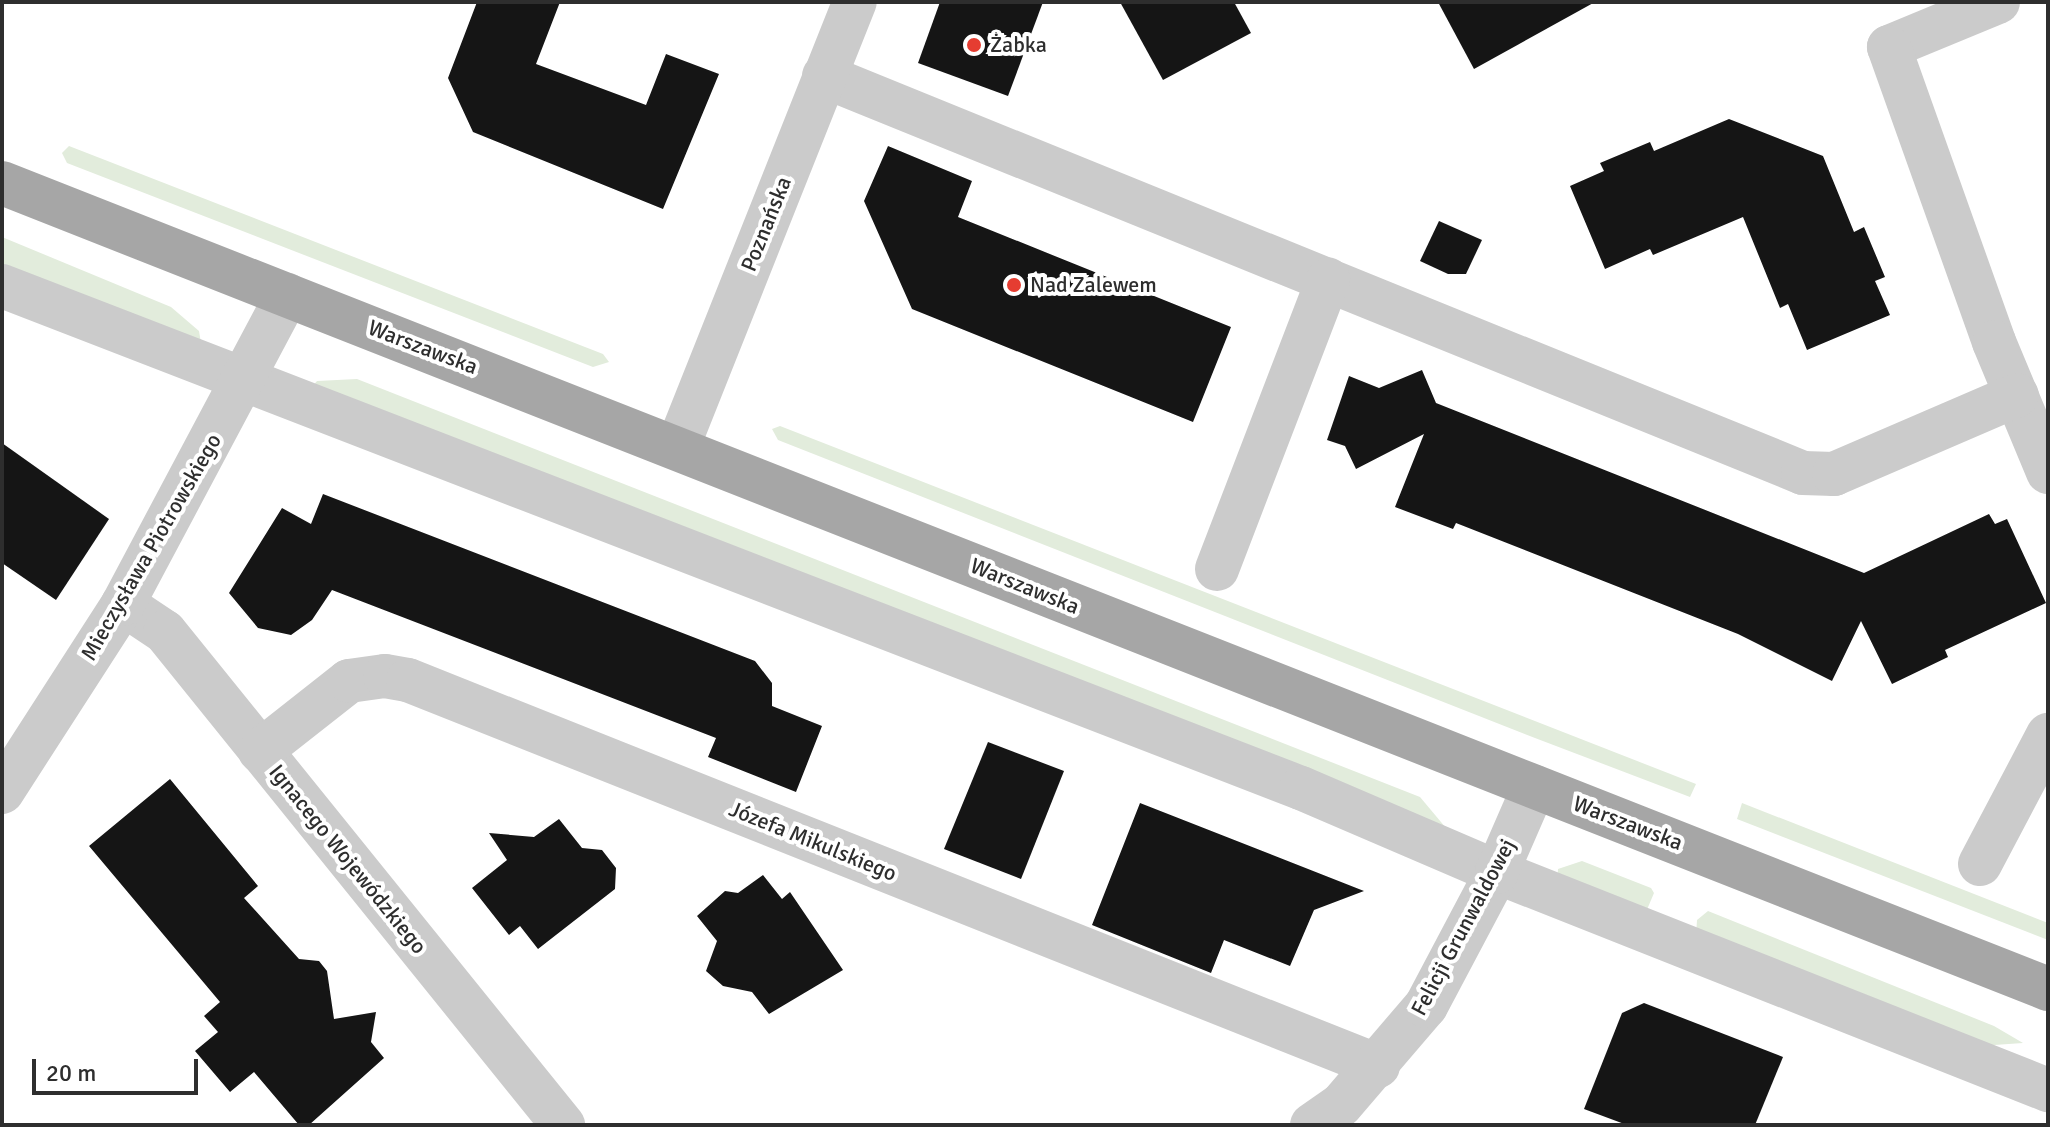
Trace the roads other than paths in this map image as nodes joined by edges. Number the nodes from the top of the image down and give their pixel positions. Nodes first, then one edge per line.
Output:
1 (855, 2) edge
2 (1998, 2) edge
3 (824, 76) junction
4 (2, 183) edge
5 (1328, 280) junction
6 (2, 286) edge
7 (287, 295) junction
8 (245, 382) junction
9 (2017, 395) junction
10 (678, 446) junction
11 (2048, 472) edge
12 (1217, 569) dead end
13 (123, 604) junction
14 (2048, 735) edge
15 (260, 751) junction
16 (1534, 787) junction
17 (2, 792) edge
18 (1980, 864) dead end
19 (1497, 872) junction
20 (2048, 989) edge
21 (1378, 1066) junction
22 (2048, 1090) edge
23 (563, 1125) edge
24 (1312, 1125) edge

1 - 3 street, Poznańska
2 - 9 street
3 - 5 street
3 - 10 street, Poznańska
4 - 7 main road, Warszawska
5 - 9 street
5 - 12 street
6 - 8 street
7 - 8 street, Mieczysława Piotrowskiego
7 - 10 main road, Warszawska
8 - 13 street, Mieczysława Piotrowskiego
8 - 19 street
9 - 11 street
10 - 16 main road, Warszawska
13 - 15 street, Ignacego Wojewódzkiego
13 - 17 street, Mieczysława Piotrowskiego
14 - 18 street
15 - 21 street, Józefa Mikulskiego
15 - 23 street, Ignacego Wojewódzkiego
16 - 19 street, Felicji Grunwaldowej
16 - 20 main road, Warszawska
19 - 21 street, Felicji Grunwaldowej
19 - 22 street
21 - 24 street, Felicji Grunwaldowej

